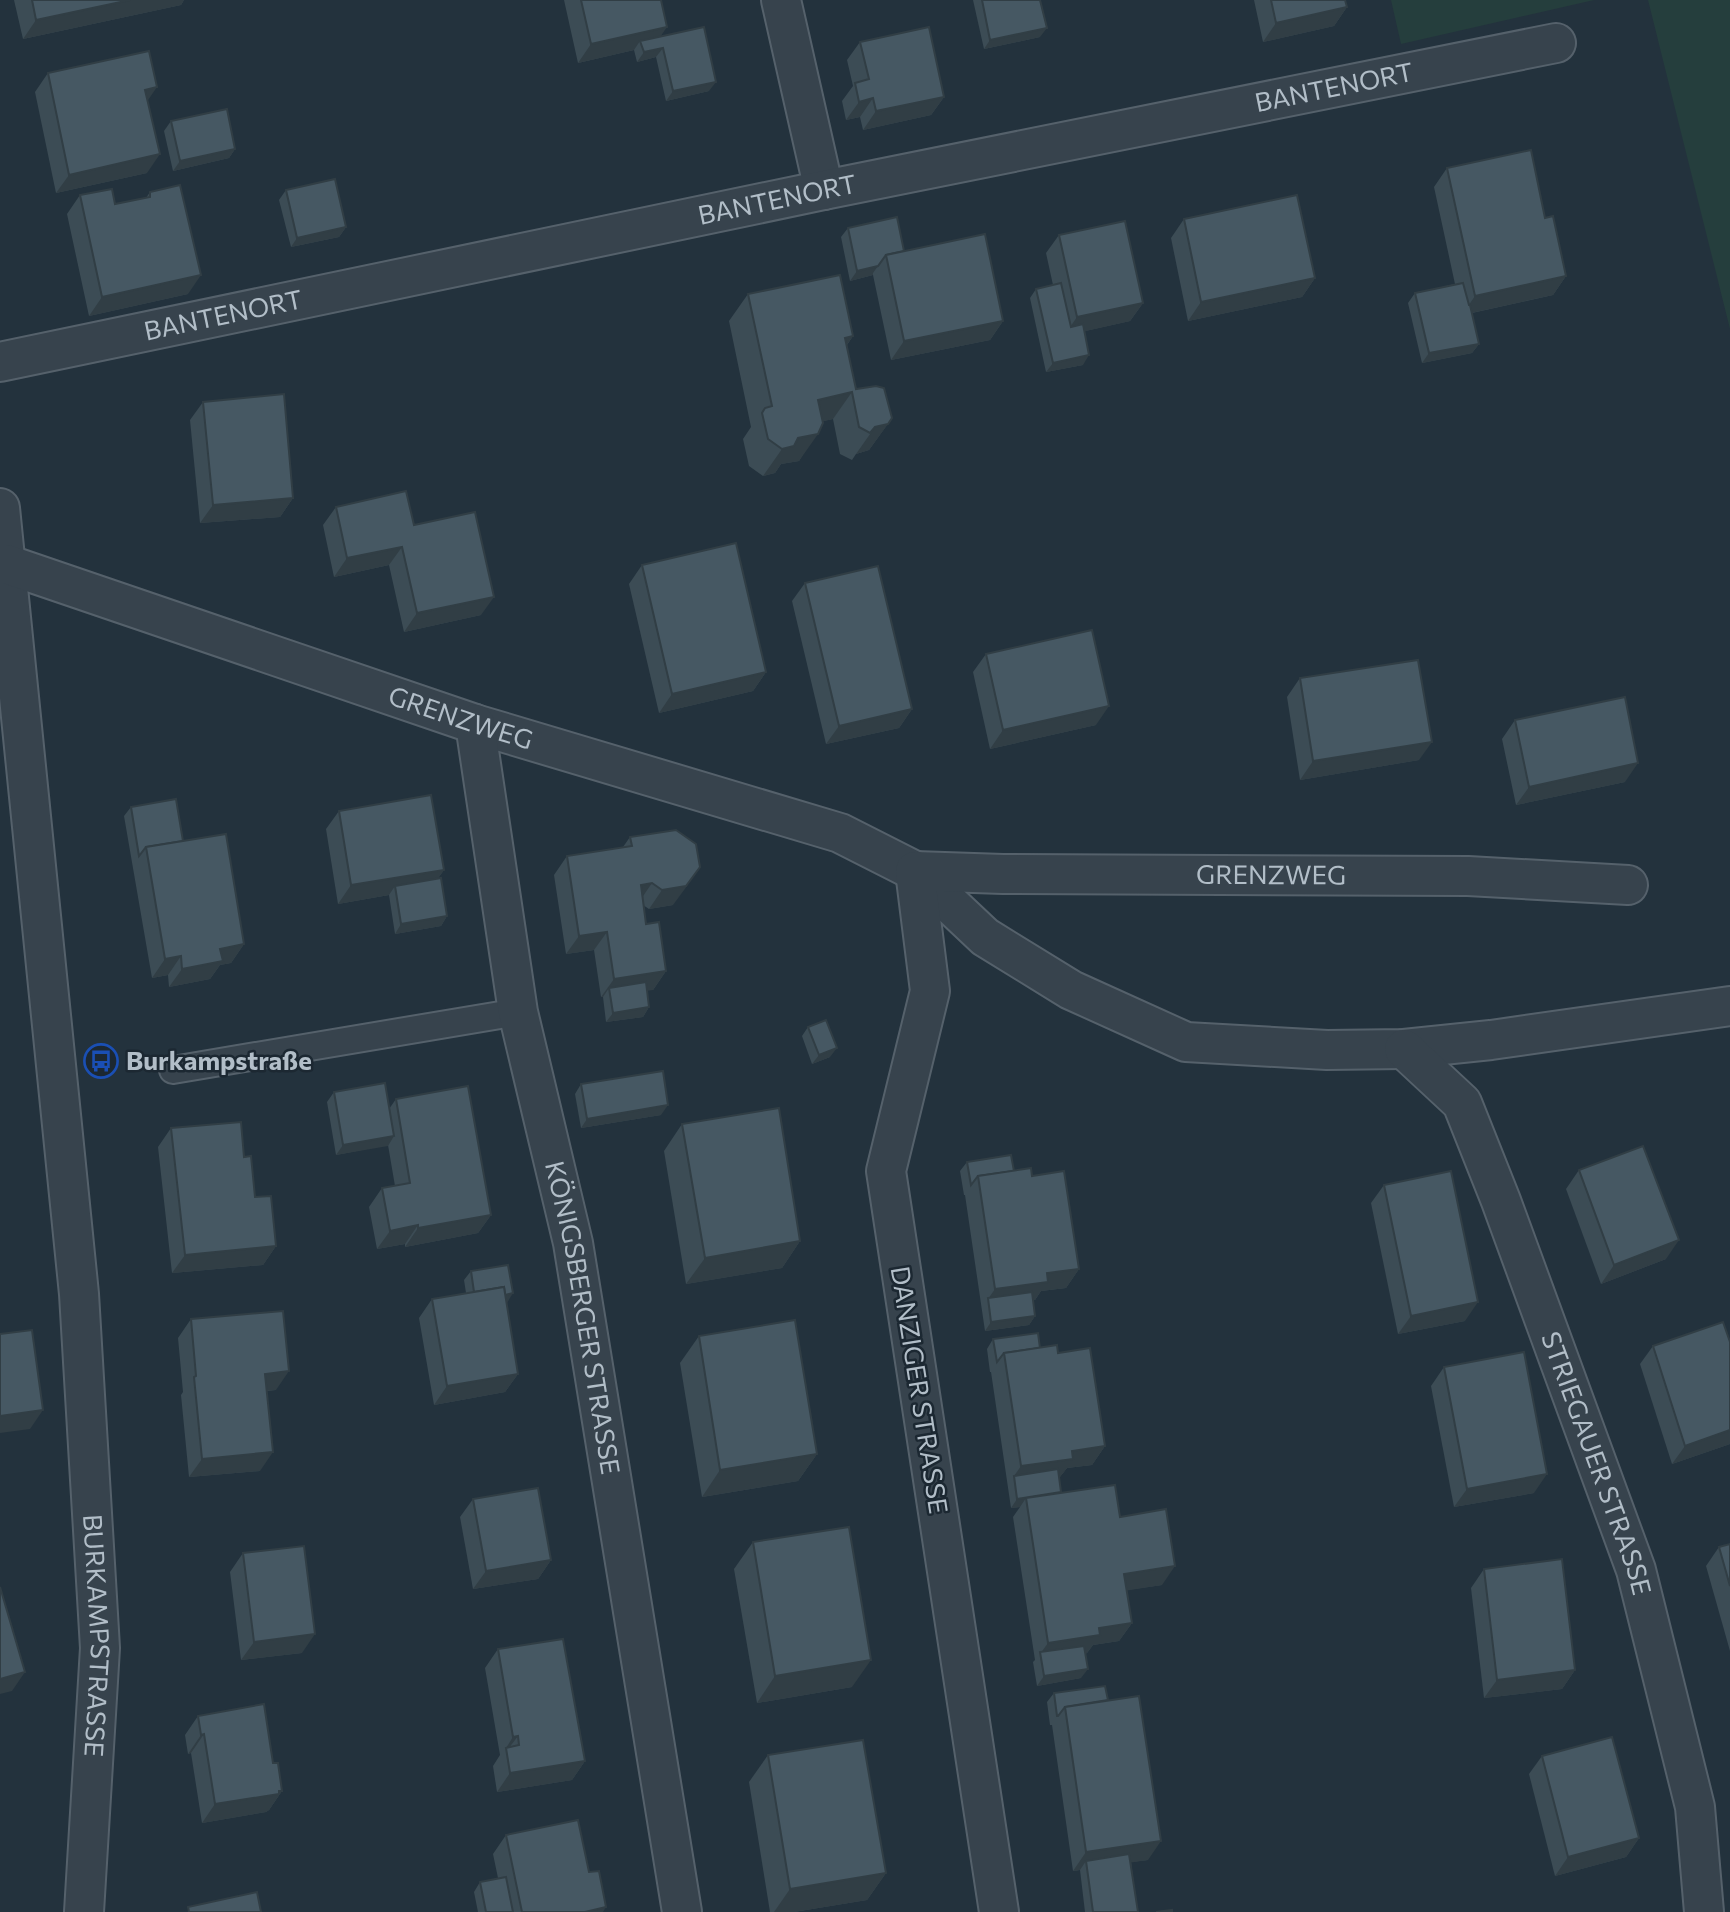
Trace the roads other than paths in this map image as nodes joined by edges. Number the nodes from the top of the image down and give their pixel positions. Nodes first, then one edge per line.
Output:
1 (781, 0) edge
2 (1556, 43) dead end
3 (824, 190) junction
4 (0, 362) edge
5 (0, 508) edge
6 (3, 564) edge
7 (475, 724) junction
8 (915, 871) junction
9 (1628, 885) dead end
10 (1730, 1006) edge
11 (518, 1012) junction
12 (1404, 1049) junction
13 (173, 1070) dead end
14 (84, 1912) edge
15 (682, 1912) edge
16 (999, 1912) edge
17 (1703, 1912) edge

1 - 3 street
2 - 3 street, BANTENORT
3 - 4 street, BANTENORT
5 - 6 street, BURKAMPSTRASSE
6 - 7 street, GRENZWEG
6 - 14 street, BURKAMPSTRASSE
7 - 8 street, GRENZWEG
7 - 11 street, KÖNIGSBERGER STRASSE
8 - 9 street, GRENZWEG
8 - 12 street, GRENZWEG
8 - 16 street, DANZIGER STRASSE
10 - 12 street, GRENZWEG
11 - 13 lane
11 - 15 street, KÖNIGSBERGER STRASSE
12 - 17 street, STRIEGAUER STRASSE

